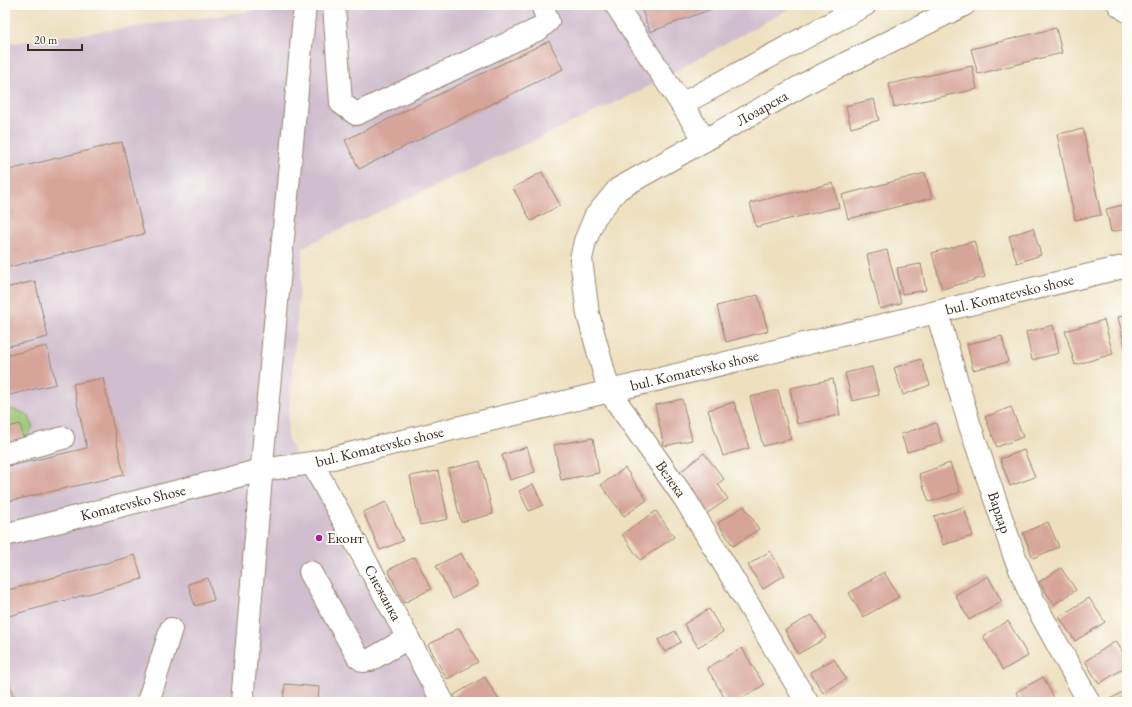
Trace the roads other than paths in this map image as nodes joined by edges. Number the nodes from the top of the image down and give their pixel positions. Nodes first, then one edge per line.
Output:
1 (305, 5) edge
2 (334, 5) edge
3 (542, 5) edge
4 (616, 5) edge
5 (865, 5) edge
6 (964, 5) edge
7 (1119, 5) edge
8 (1127, 11) edge
9 (682, 104) junction
10 (705, 140) junction
11 (585, 241) joint
12 (1127, 266) edge
13 (936, 312) junction
14 (609, 391) junction
15 (63, 438) dead end
16 (5, 454) edge
17 (312, 463) junction
18 (262, 470) junction
19 (5, 535) edge
20 (310, 572) dead end
21 (171, 629) dead end
22 (408, 638) junction
23 (148, 702) edge
24 (242, 702) edge
25 (443, 702) edge
26 (807, 702) edge
27 (1089, 702) edge

1 - 18 street
2 - 3 street
4 - 9 street
5 - 9 street
6 - 10 street, Лозарска
7 - 8 street
9 - 10 street
10 - 11 street, Лозарска
11 - 14 street, Велека
12 - 13 street, bul. Komatevsko shose
13 - 14 street, bul. Komatevsko shose
13 - 27 street, Вардар
14 - 17 street, bul. Komatevsko shose
14 - 26 street, Велека
15 - 16 street
17 - 18 street, bul. Komatevsko shose
17 - 22 street, Снежанка
18 - 19 street, Komatevsko Shose
18 - 24 street
20 - 22 street
21 - 23 street
22 - 25 street, Снежанка

